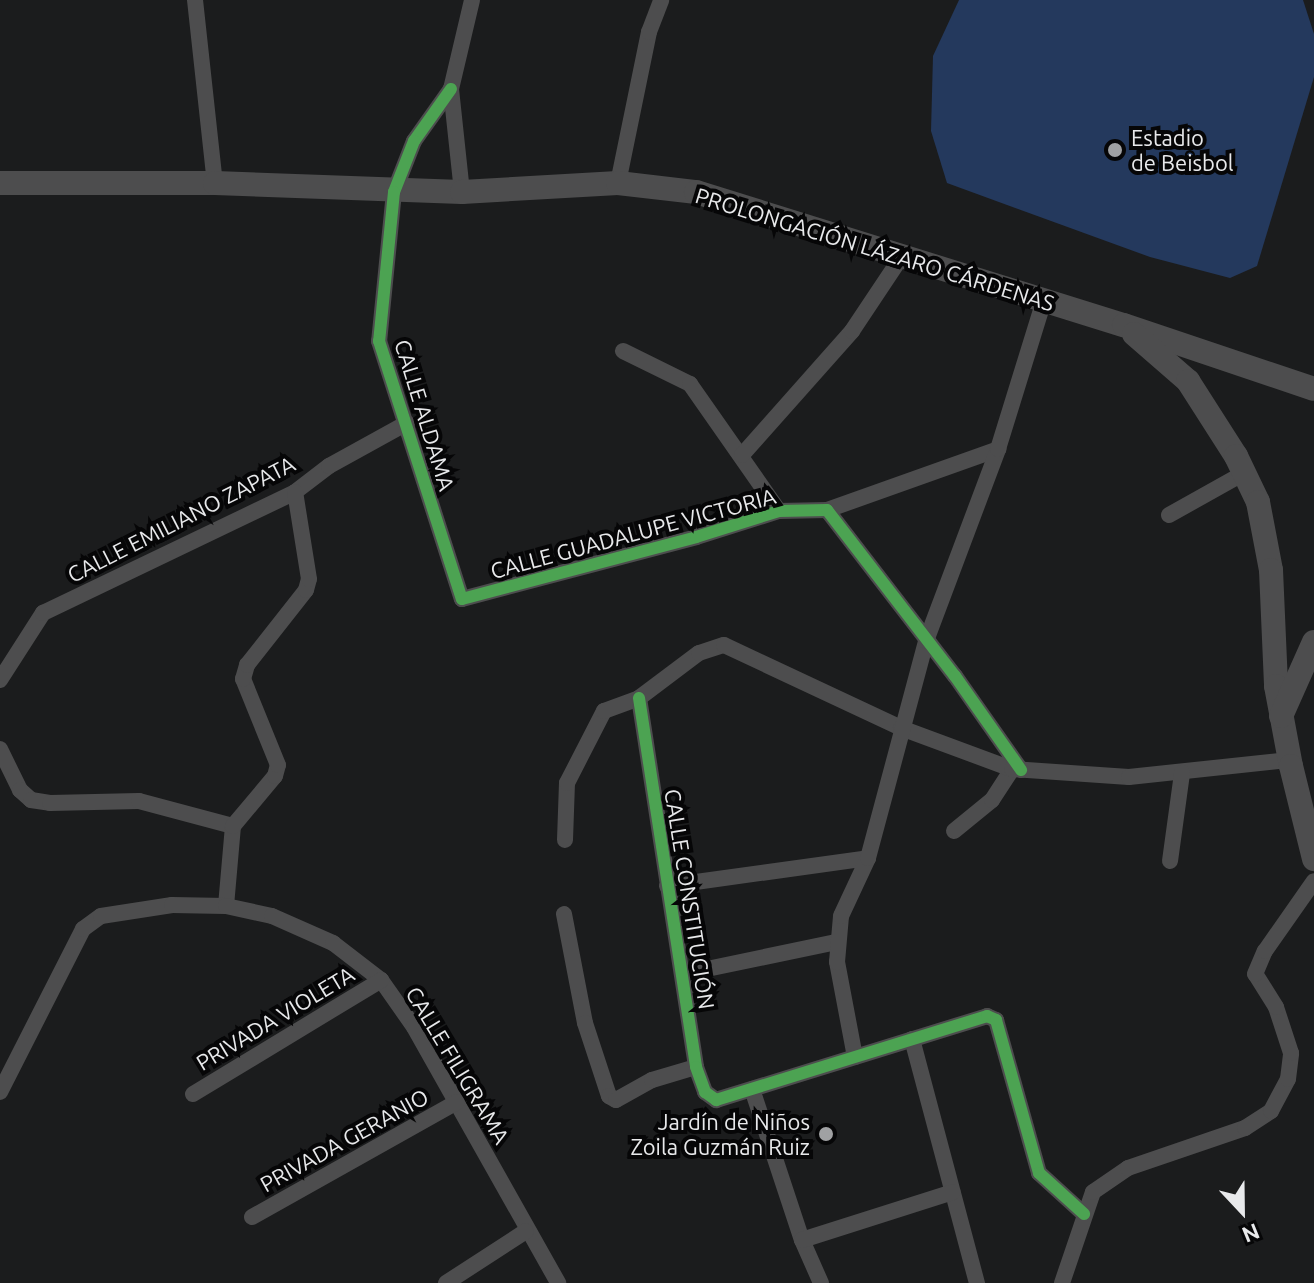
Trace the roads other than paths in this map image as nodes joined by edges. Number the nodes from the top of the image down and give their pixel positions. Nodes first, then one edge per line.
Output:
1 (195, 0) edge
2 (472, 0) edge
3 (661, 0) edge
4 (451, 89) junction
5 (0, 183) edge
6 (215, 183) junction
7 (618, 183) junction
8 (394, 192) junction
9 (462, 192) junction
10 (902, 256) junction
11 (1044, 300) junction
12 (1124, 325) junction
13 (623, 351) dead end
14 (1314, 389) edge
15 (407, 423) junction
16 (998, 449) junction
17 (742, 455) junction
18 (1244, 473) junction
19 (295, 492) junction
20 (827, 510) junction
21 (779, 511) junction
22 (1169, 515) dead end
23 (462, 599) joint
24 (926, 641) junction
25 (1314, 642) edge
26 (2, 673) edge
27 (639, 698) junction
28 (1281, 716) junction
29 (901, 728) junction
30 (0, 749) edge
31 (1289, 760) junction
32 (1016, 770) junction
33 (1182, 773) junction
34 (233, 826) junction
35 (954, 831) dead end
36 (565, 840) dead end
37 (868, 858) junction
38 (1314, 859) edge
39 (1170, 861) dead end
40 (1314, 881) edge
41 (667, 886) junction
42 (226, 906) junction
43 (564, 914) dead end
44 (836, 942) junction
45 (683, 974) junction
46 (381, 980) junction
47 (912, 1039) junction
48 (855, 1057) junction
49 (696, 1067) junction
50 (752, 1089) junction
51 (0, 1092) edge
52 (193, 1094) dead end
53 (457, 1102) junction
54 (953, 1192) junction
55 (1084, 1214) junction
56 (252, 1217) dead end
57 (526, 1231) junction
58 (802, 1240) junction
59 (446, 1283) edge
60 (558, 1283) edge
61 (821, 1283) edge
62 (977, 1283) edge
63 (1062, 1283) edge

1 - 6 street
2 - 4 street
3 - 7 street
4 - 8 street, CALLE ALDAMA
4 - 9 street
5 - 6 main road, PROLONGACIÓN LÁZARO CÁRDENAS
6 - 8 main road, PROLONGACIÓN LÁZARO CÁRDENAS
7 - 9 main road, PROLONGACIÓN LÁZARO CÁRDENAS
7 - 10 main road, PROLONGACIÓN LÁZARO CÁRDENAS
8 - 9 main road, PROLONGACIÓN LÁZARO CÁRDENAS
8 - 15 street, CALLE ALDAMA
10 - 11 main road, PROLONGACIÓN LÁZARO CÁRDENAS
10 - 17 street
11 - 12 main road, PROLONGACIÓN LÁZARO CÁRDENAS
11 - 16 street
12 - 14 main road, PROLONGACIÓN LÁZARO CÁRDENAS
12 - 18 main road
13 - 17 street, CALLE GUADALUPE VICTORIA
15 - 19 street, CALLE EMILIANO ZAPATA
15 - 23 street, CALLE ALDAMA
16 - 20 street
16 - 24 street
17 - 21 street, CALLE GUADALUPE VICTORIA
18 - 22 street
18 - 28 main road
19 - 26 street, CALLE EMILIANO ZAPATA
19 - 34 street
20 - 21 street, CALLE GUADALUPE VICTORIA
20 - 24 street
21 - 23 street, CALLE GUADALUPE VICTORIA
24 - 29 street
24 - 32 street
25 - 28 main road
27 - 29 street
27 - 36 street
27 - 41 street, CALLE CONSTITUCIÓN
28 - 31 main road
29 - 32 street
29 - 37 street
30 - 34 street
31 - 33 street
31 - 38 main road
32 - 33 street
32 - 35 street
33 - 39 street
34 - 42 street
37 - 41 street
37 - 44 street
40 - 55 street
41 - 45 street, CALLE CONSTITUCIÓN
42 - 46 street, CALLE FILIGRAMA
42 - 51 street, CALLE FILIGRAMA
43 - 49 street
44 - 45 street
44 - 48 street
45 - 49 street, CALLE CONSTITUCIÓN
46 - 52 street, PRIVADA VIOLETA
46 - 53 street, CALLE FILIGRAMA
47 - 48 street
47 - 54 street
47 - 55 street
48 - 50 street
49 - 50 street, CALLE CONSTITUCIÓN
50 - 58 street
53 - 56 street, PRIVADA GERANIO
53 - 57 street, CALLE FILIGRAMA
54 - 58 street
54 - 62 street
55 - 63 street
57 - 59 street
57 - 60 street, CALLE FILIGRAMA
58 - 61 street

